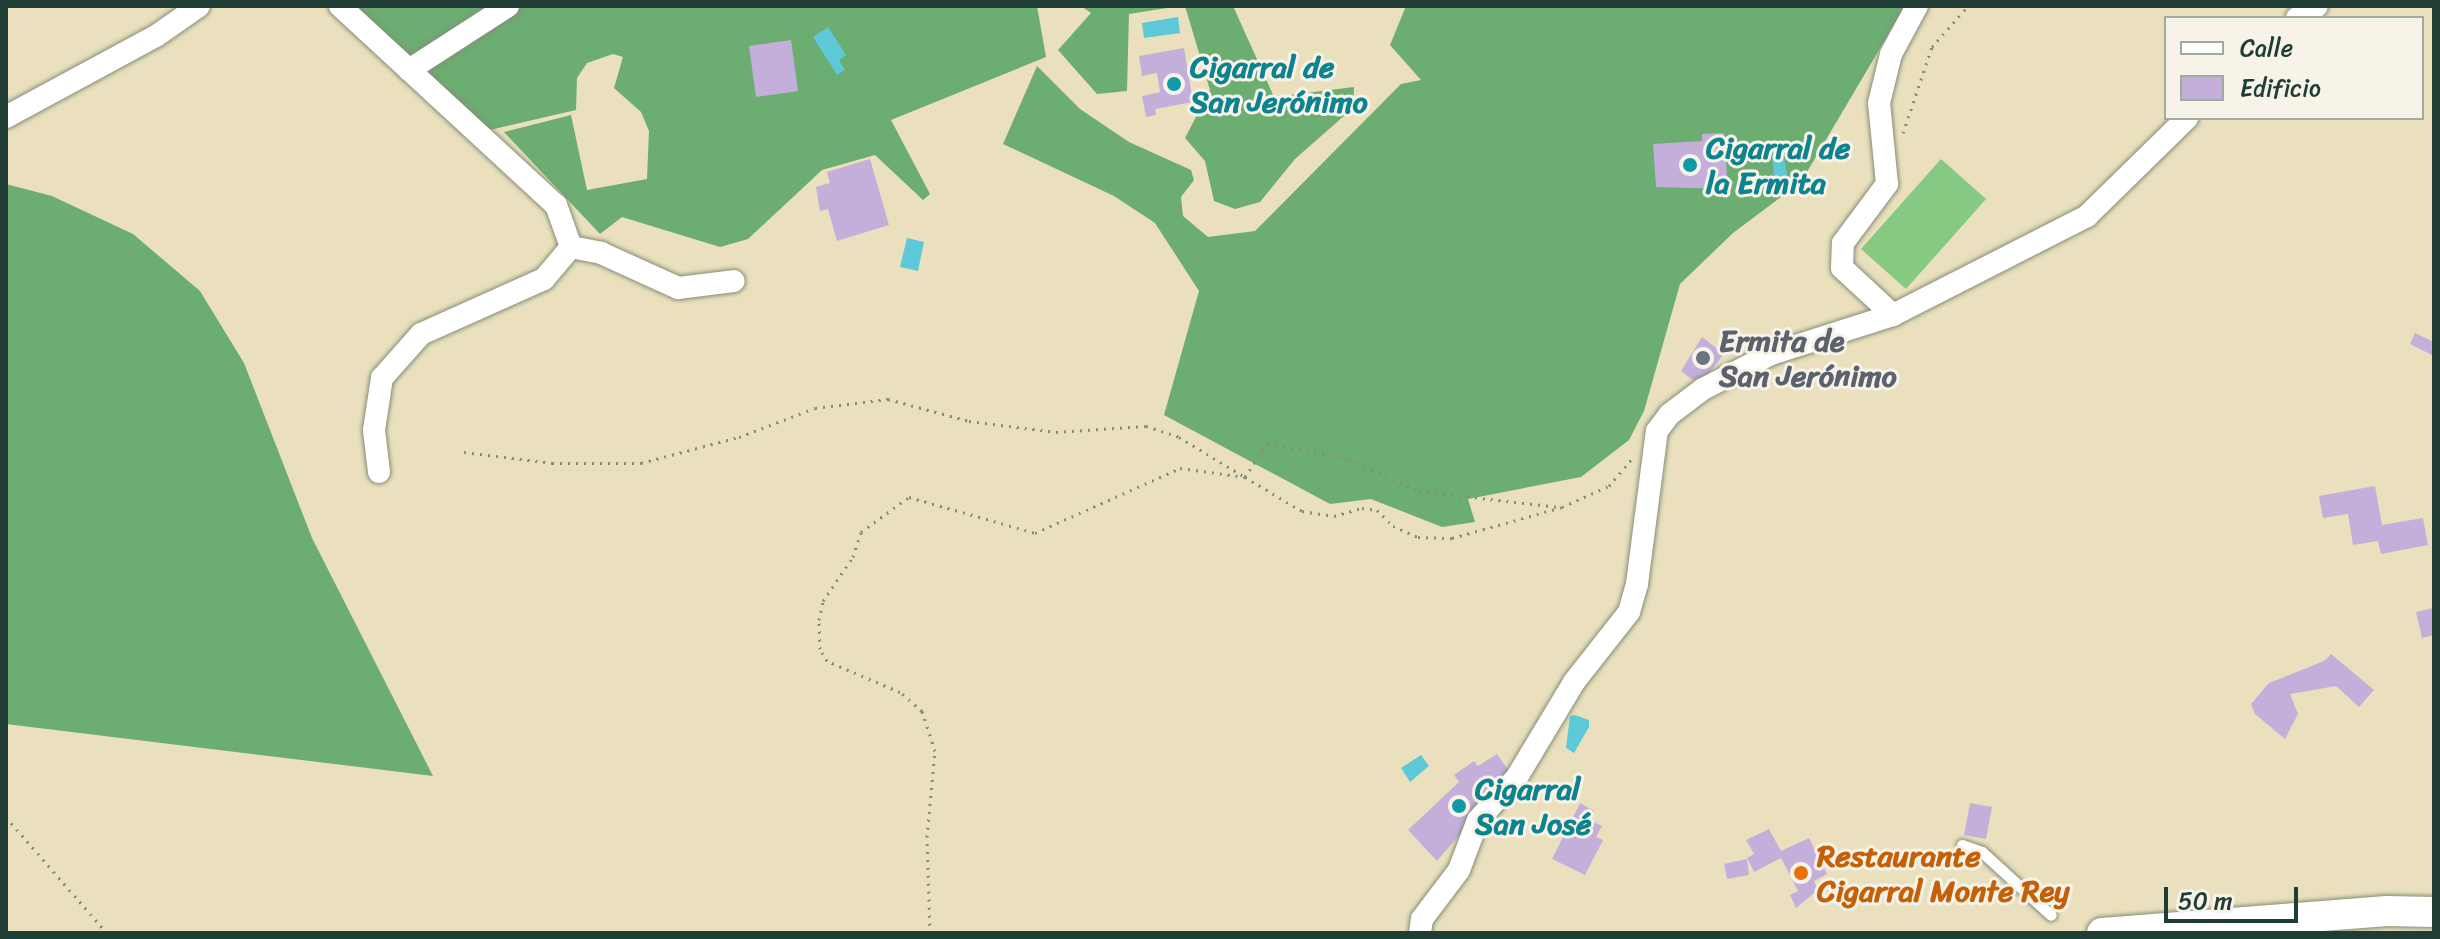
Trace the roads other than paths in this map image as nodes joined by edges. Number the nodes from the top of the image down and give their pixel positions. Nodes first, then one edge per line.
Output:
1 (199, 6) edge
2 (340, 6) edge
3 (508, 6) edge
4 (1917, 6) edge
5 (409, 70) junction
6 (6, 117) edge
7 (2185, 120) edge
8 (571, 247) junction
9 (734, 281) dead end
10 (1893, 315) junction
11 (379, 472) dead end
12 (1962, 845) dead end
13 (2434, 912) edge
14 (2051, 915) dead end
15 (1420, 933) edge
16 (2102, 933) edge

1 - 6 street
2 - 5 street
3 - 5 street
4 - 10 street
5 - 8 street
7 - 10 street
8 - 9 street
8 - 11 street
10 - 15 street
12 - 14 lane
13 - 16 main road

